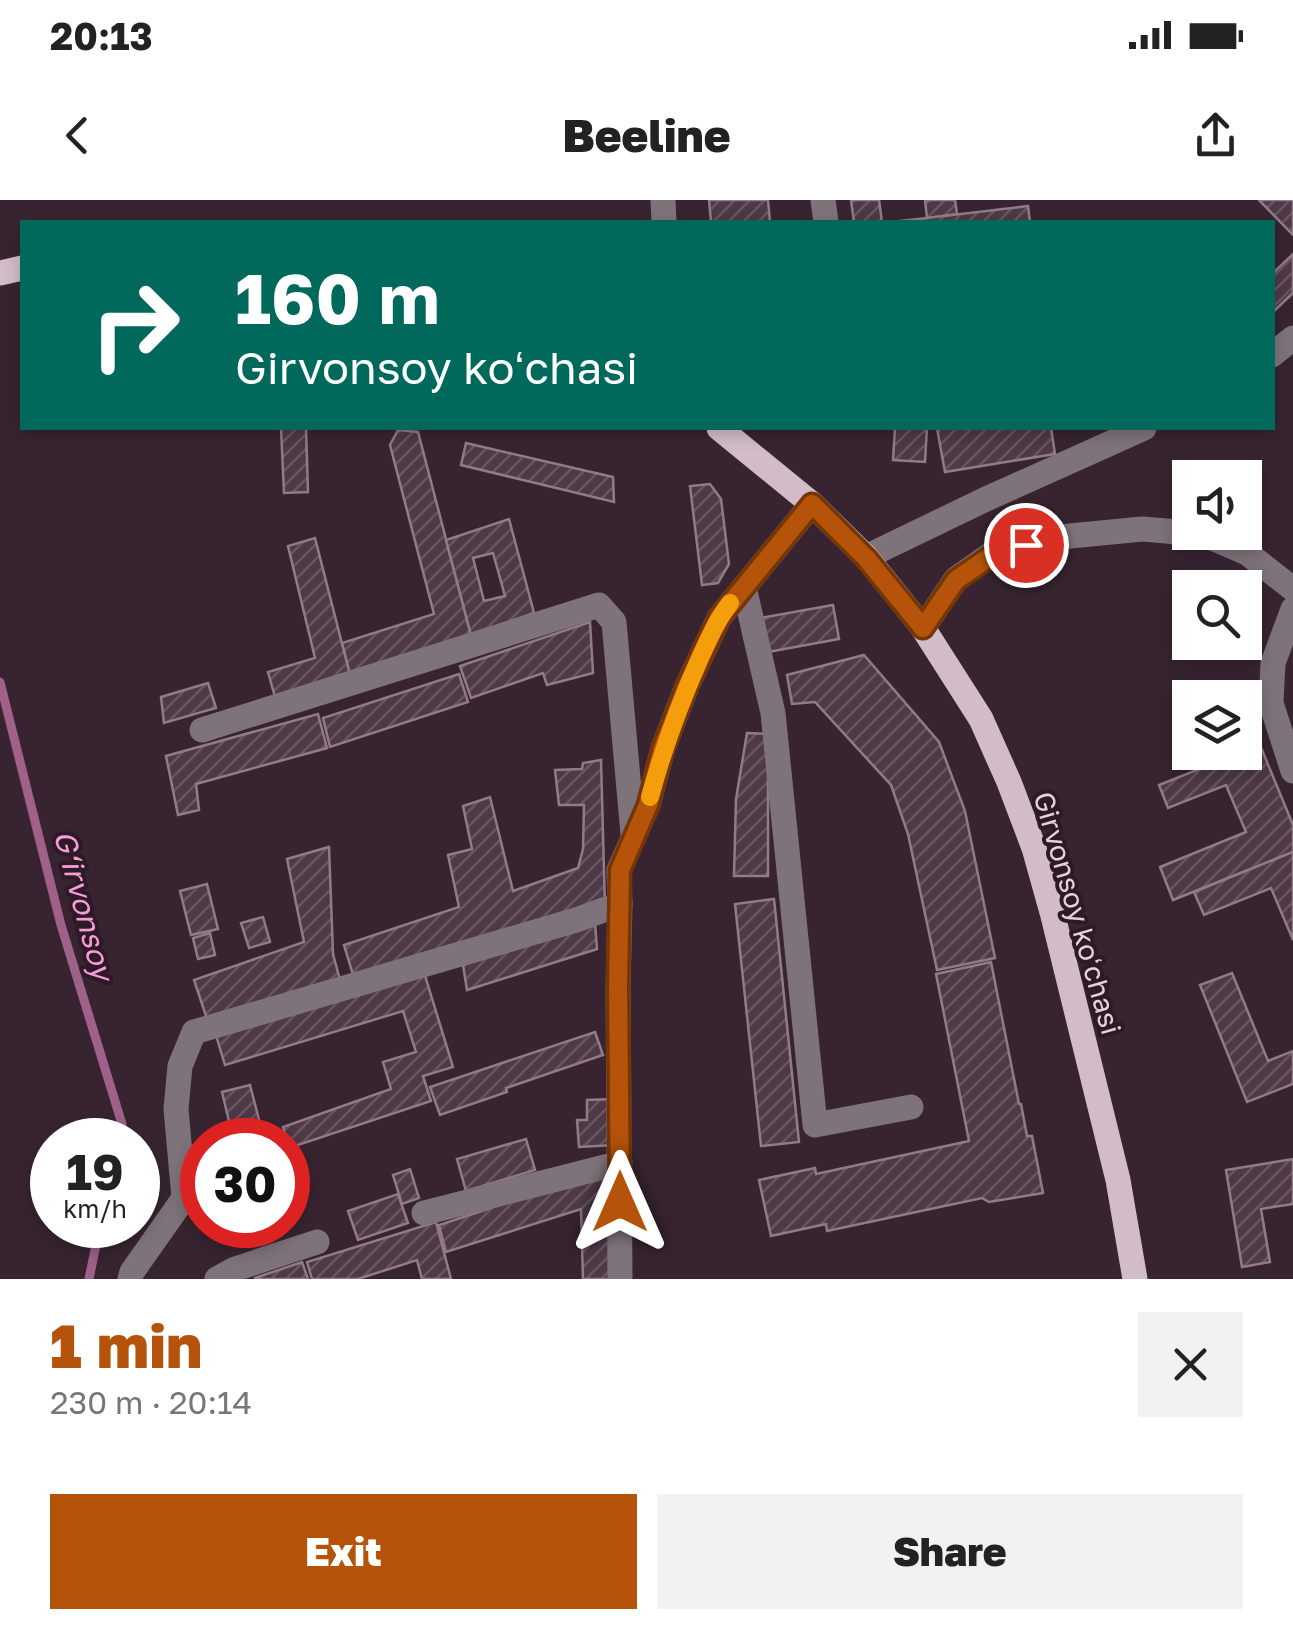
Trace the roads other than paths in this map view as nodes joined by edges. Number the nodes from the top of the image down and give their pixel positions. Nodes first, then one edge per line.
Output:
1 (721, 430) edge
2 (1140, 430) edge
3 (812, 504) junction
4 (866, 558) junction
5 (744, 587) junction
6 (1293, 589) edge
7 (1293, 609) edge
8 (923, 628) junction
9 (202, 730) dead end
10 (1293, 771) edge
11 (633, 839) junction
12 (620, 904) junction
13 (911, 1107) dead end
14 (620, 1163) junction
15 (424, 1213) dead end
16 (316, 1242) dead end
17 (130, 1279) edge
18 (217, 1279) edge
19 (620, 1279) edge
20 (1135, 1279) edge

1 - 3 main road, Girvonsoy koʻchasi
2 - 4 street
3 - 4 main road, Girvonsoy koʻchasi
3 - 5 street
4 - 8 main road, Girvonsoy koʻchasi
5 - 11 street
5 - 13 street
6 - 8 street
7 - 10 street
8 - 20 main road, Girvonsoy koʻchasi
9 - 11 street
11 - 12 street
12 - 14 street
12 - 17 street
14 - 15 street
14 - 19 street
16 - 18 street

